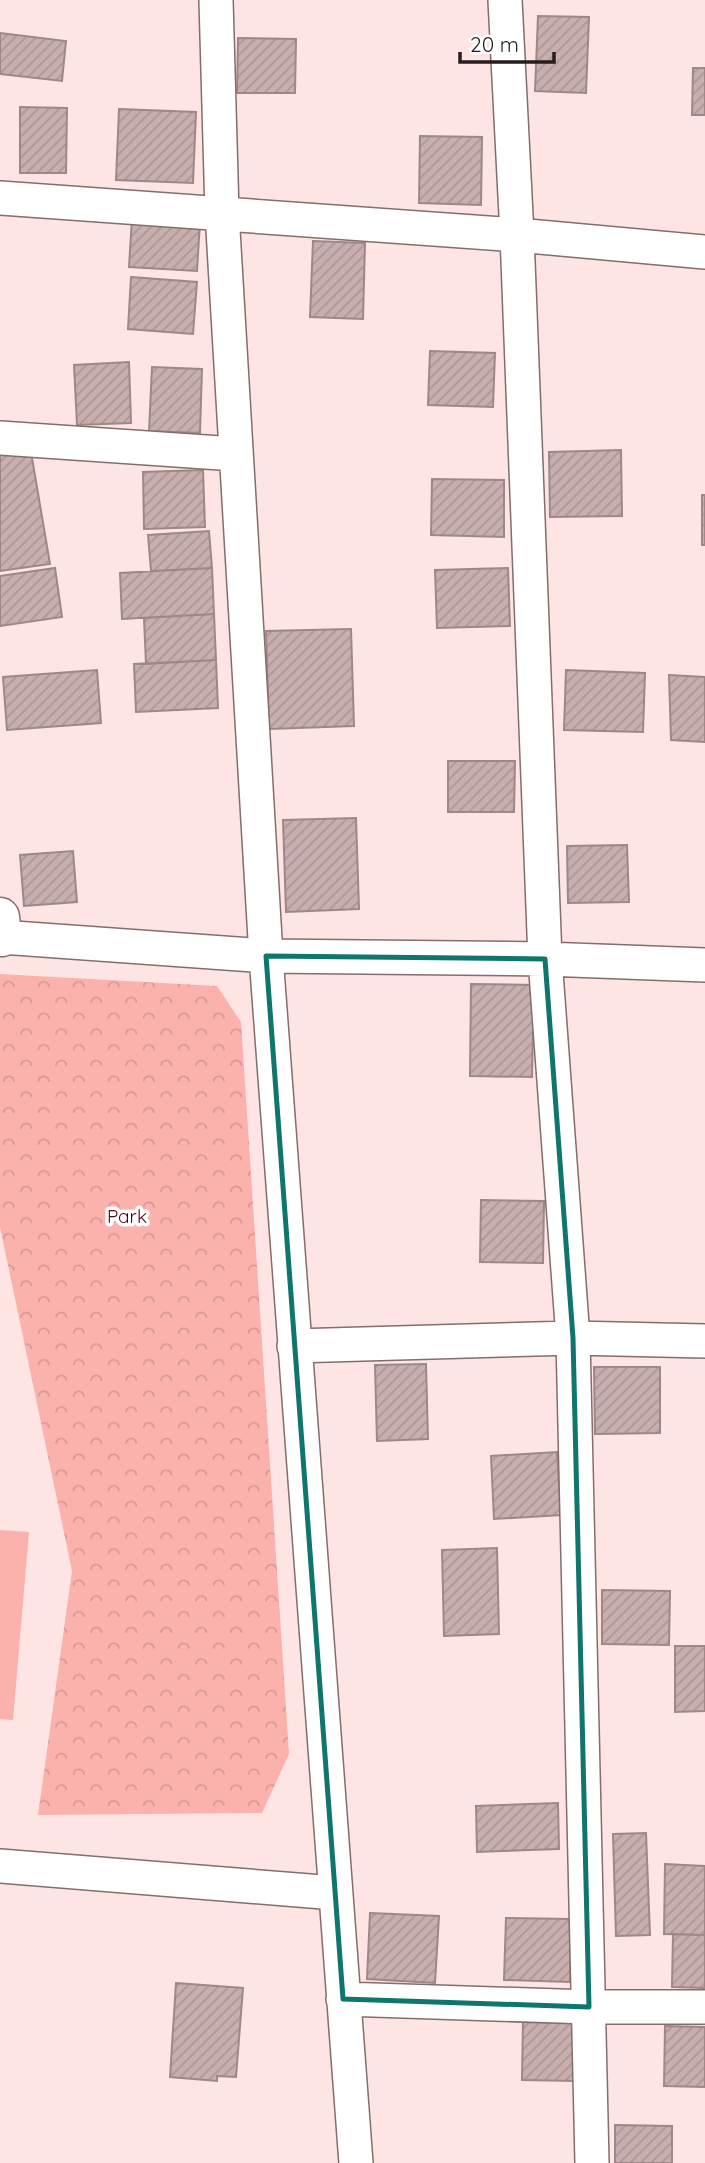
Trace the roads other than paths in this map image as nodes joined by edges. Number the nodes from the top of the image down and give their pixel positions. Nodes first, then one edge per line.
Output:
1 (216, 0) edge
2 (505, 0) edge
3 (0, 198) edge
4 (222, 213) junction
5 (517, 235) junction
6 (705, 252) edge
7 (0, 438) edge
8 (235, 454) junction
9 (1, 930) edge
10 (266, 956) junction
11 (545, 959) junction
12 (705, 965) edge
13 (573, 1338) junction
14 (705, 1341) edge
15 (294, 1346) junction
16 (0, 1866) edge
17 (335, 1893) junction
18 (343, 1999) junction
19 (589, 2007) junction
20 (705, 2007) edge
21 (356, 2163) edge
22 (592, 2163) edge

1 - 4 street
2 - 5 street
3 - 4 street
4 - 5 street
4 - 8 street
5 - 6 street
5 - 11 street
7 - 8 street
8 - 10 street
9 - 10 street
10 - 11 street
10 - 15 street
11 - 12 street
11 - 13 street
13 - 14 street
13 - 15 street
13 - 19 street
15 - 17 street
16 - 17 street
17 - 18 street
18 - 19 street
18 - 21 street
19 - 20 street
19 - 22 street

